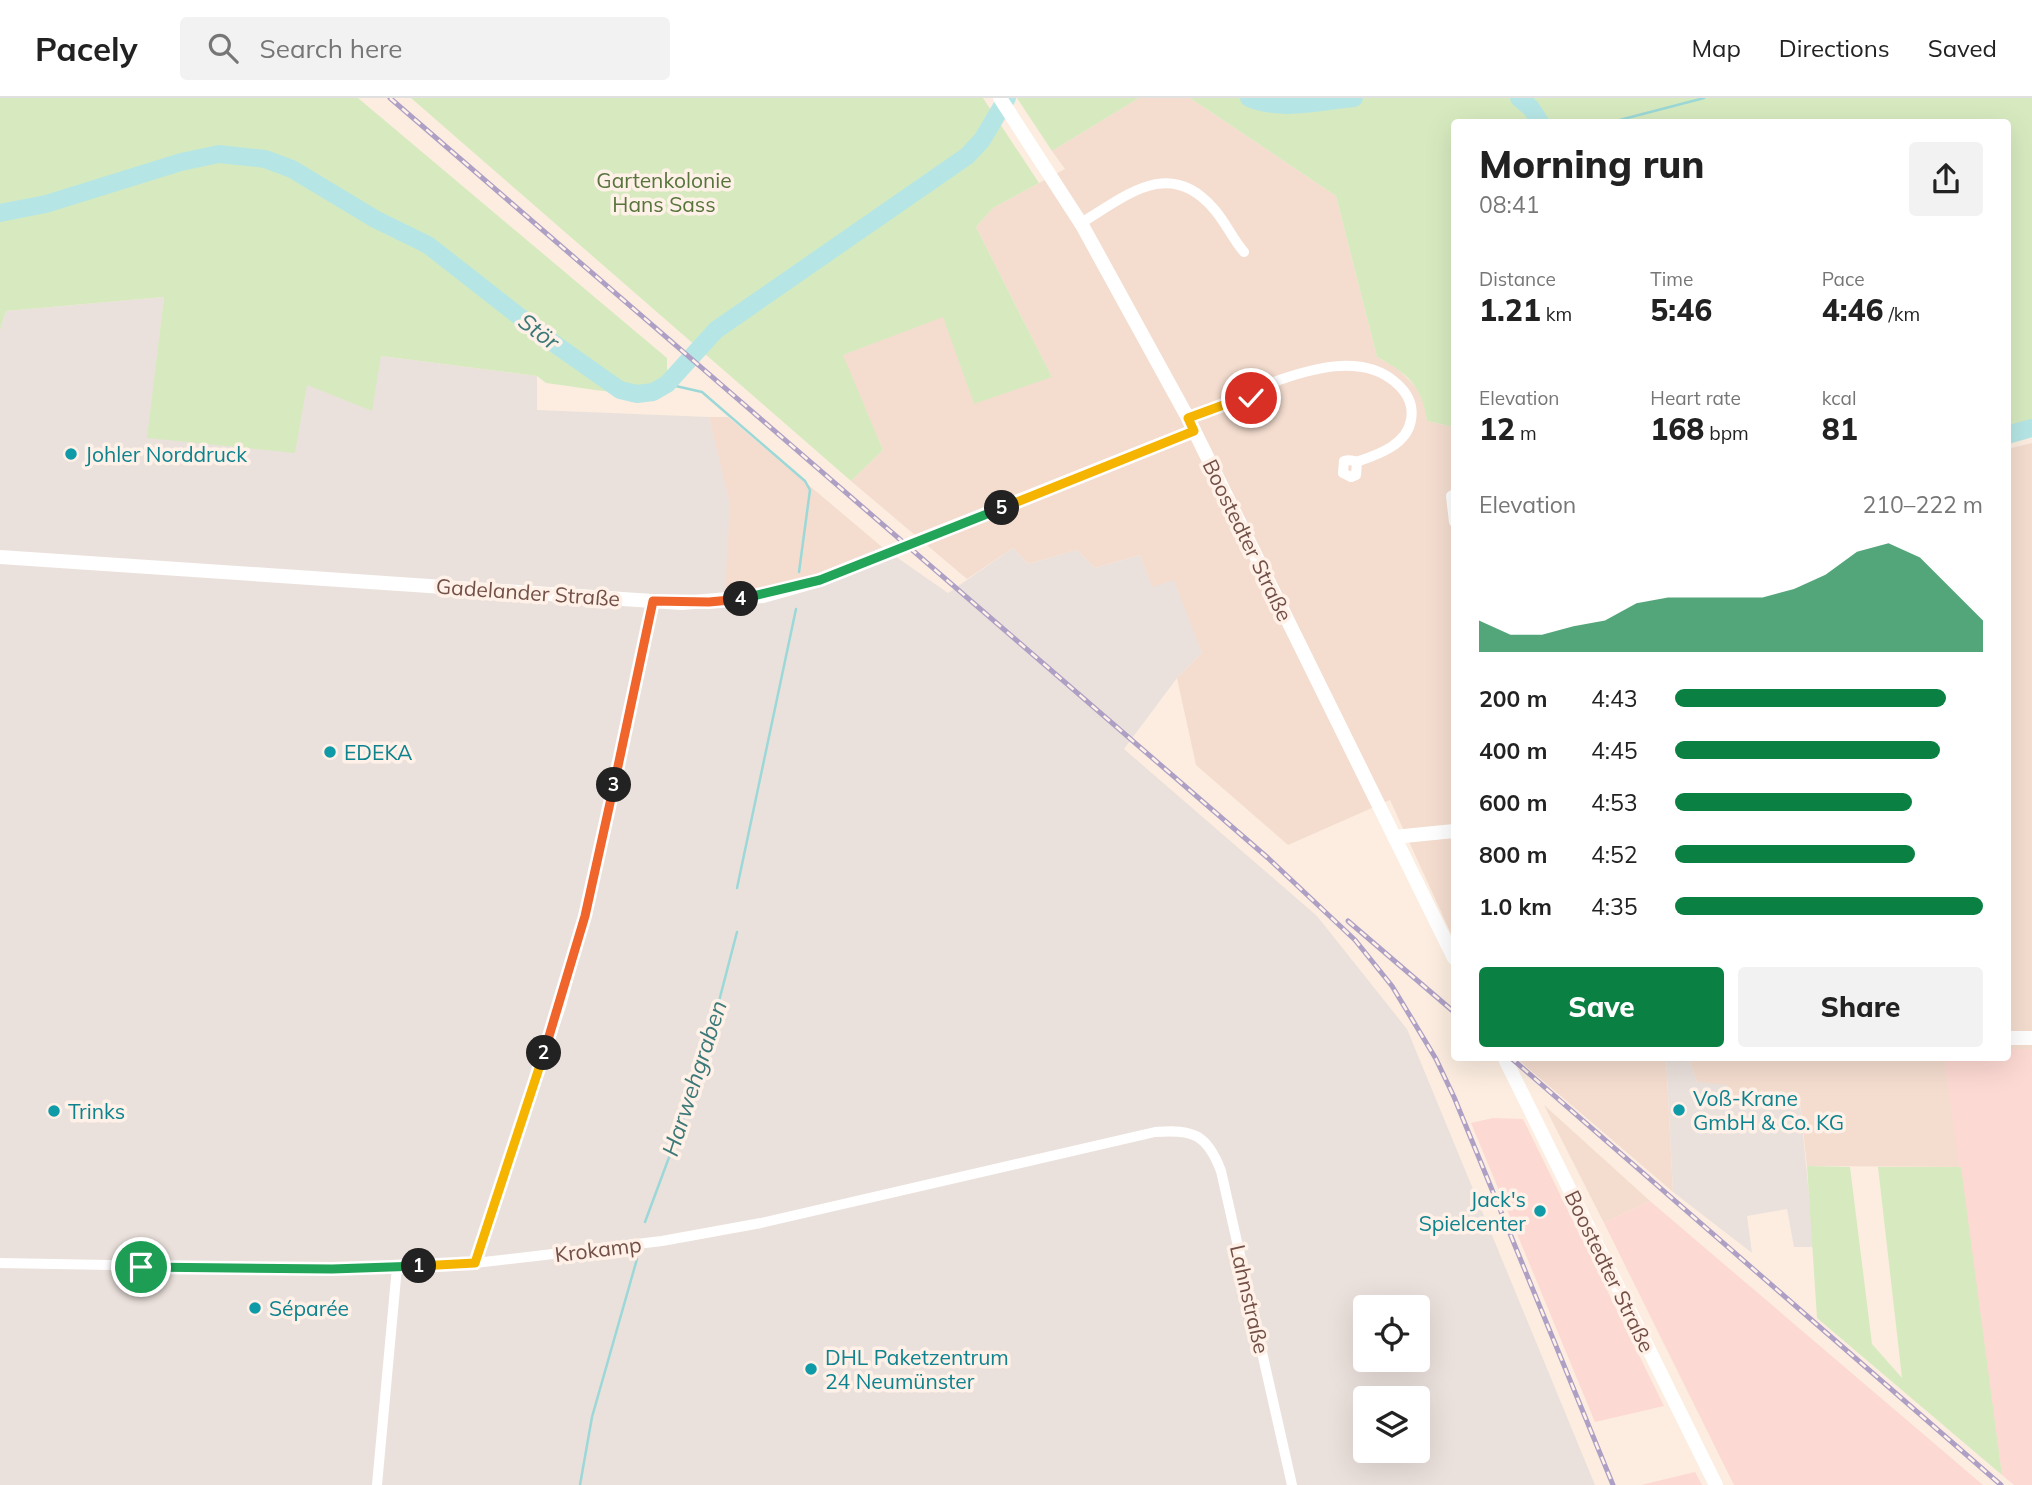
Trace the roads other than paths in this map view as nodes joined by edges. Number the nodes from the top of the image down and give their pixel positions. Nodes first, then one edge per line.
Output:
1 (1000, 98) edge
2 (1081, 223) junction
3 (1244, 252) dead end
4 (1191, 425) junction
5 (1357, 462) dead end
6 (0, 557) edge
7 (653, 601) junction
8 (1451, 831) edge
9 (1394, 837) junction
10 (1451, 952) edge
11 (2011, 1038) edge
12 (2032, 1038) edge
13 (1506, 1061) edge
14 (1184, 1130) joint
15 (0, 1263) edge
16 (475, 1263) junction
17 (397, 1267) junction
18 (377, 1485) edge
19 (1292, 1485) edge
20 (1716, 1485) edge

1 - 2 street, Boostedter Straße
2 - 3 street
2 - 4 street, Boostedter Straße
4 - 5 street
4 - 7 street, Gadelander Straße
4 - 9 street, Boostedter Straße
6 - 7 street, Gadelander Straße
7 - 16 street
8 - 9 street
9 - 10 street, Boostedter Straße
11 - 12 street
13 - 20 street, Boostedter Straße
14 - 16 street, Krokamp
14 - 19 street, Lahnstraße
15 - 17 street, Krokamp
16 - 17 street, Krokamp
17 - 18 street

